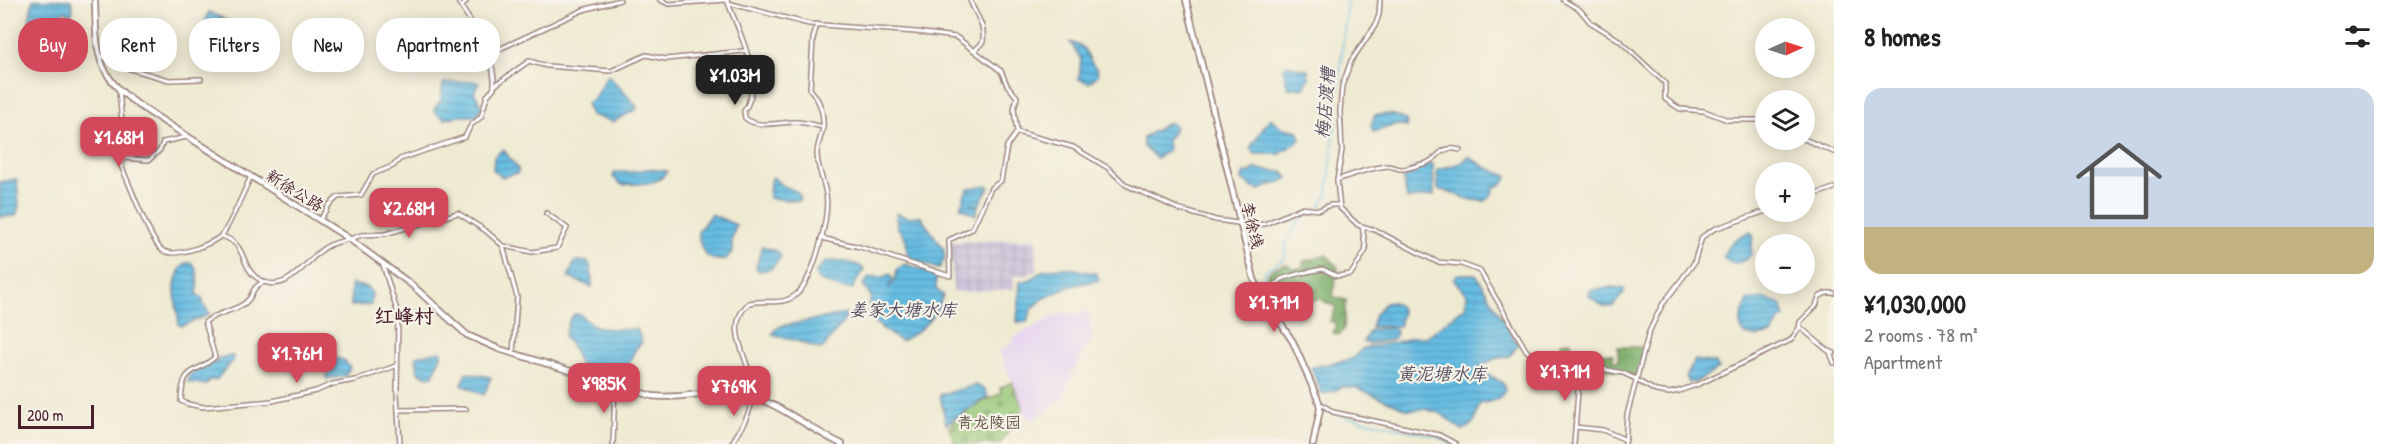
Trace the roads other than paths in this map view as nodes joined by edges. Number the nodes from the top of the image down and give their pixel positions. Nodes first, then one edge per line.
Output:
1 (95, 0) edge
2 (457, 0) edge
3 (467, 0) edge
4 (621, 0) edge
5 (660, 0) edge
6 (970, 0) edge
7 (1186, 0) edge
8 (1380, 0) edge
9 (1565, 0) edge
10 (612, 1) edge
11 (727, 1) edge
12 (462, 7) junction
13 (470, 18) edge
14 (817, 24) junction
15 (500, 49) edge
16 (975, 50) junction
17 (744, 51) junction
18 (99, 54) junction
19 (494, 72) edge
20 (201, 79) dead end
21 (494, 86) junction
22 (119, 90) junction
23 (1755, 120) edge
24 (823, 127) junction
25 (1017, 132) junction
26 (188, 136) junction
27 (1815, 144) edge
28 (1460, 150) dead end
29 (1834, 152) edge
30 (124, 158) junction
31 (251, 176) junction
32 (1337, 180) junction
33 (1834, 188) edge
34 (1815, 194) edge
35 (1339, 205) junction
36 (546, 213) dead end
37 (1755, 216) edge
38 (320, 220) junction
39 (1240, 224) junction
40 (1362, 226) junction
41 (222, 236) junction
42 (821, 238) junction
43 (350, 239) junction
44 (503, 246) junction
45 (383, 263) junction
46 (264, 282) junction
47 (1834, 293) edge
48 (1263, 297) junction
49 (1799, 326) junction
50 (1832, 352) edge
51 (513, 354) junction
52 (1834, 363) edge
53 (1580, 364) junction
54 (396, 366) junction
55 (1636, 379) junction
56 (615, 384) junction
57 (753, 397) junction
58 (1319, 405) junction
59 (466, 409) dead end
60 (398, 410) junction
61 (1575, 427) junction
62 (830, 441) edge
63 (1626, 442) edge
64 (400, 444) edge
65 (614, 444) edge
66 (731, 444) edge
67 (842, 444) edge
68 (1313, 444) edge
69 (1456, 444) edge
70 (1574, 444) edge

1 - 18 main road, 新徐公路
2 - 12 street
3 - 12 street
4 - 10 street
5 - 11 street
6 - 16 street
7 - 39 main road, 李徐线
8 - 32 street
9 - 23 street
10 - 15 street
11 - 14 street
11 - 17 street
12 - 13 street
14 - 16 street
14 - 24 street
16 - 25 street
17 - 21 street
17 - 24 street
18 - 20 street
18 - 22 main road, 新徐公路
19 - 21 street
21 - 38 street
22 - 26 main road, 新徐公路
22 - 30 street
24 - 42 street
25 - 39 street
25 - 42 street
26 - 30 street
26 - 31 main road, 新徐公路
27 - 29 street
28 - 32 street
30 - 41 street
31 - 38 main road, 新徐公路
31 - 41 street
32 - 35 street
33 - 34 street
35 - 39 street
35 - 40 street
36 - 44 street
37 - 55 street
38 - 43 main road, 新徐公路
39 - 48 main road, 李徐线
40 - 48 street
40 - 53 street
41 - 46 street
42 - 57 street
43 - 44 street
43 - 45 main road, 新徐公路
43 - 46 street
44 - 51 street
45 - 51 main road, 新徐公路
45 - 54 street
46 - 54 street
47 - 49 street
48 - 58 main road, 李徐线
49 - 50 street
49 - 55 street
50 - 52 street
51 - 56 main road, 新徐公路
53 - 55 street
53 - 61 street
54 - 60 street
55 - 63 street
56 - 57 main road, 新徐公路
56 - 65 street
57 - 62 main road, 新徐公路
57 - 66 street
58 - 68 main road
58 - 69 street
59 - 60 street
60 - 64 street
61 - 63 street
61 - 70 street
62 - 67 main road, 新徐公路

